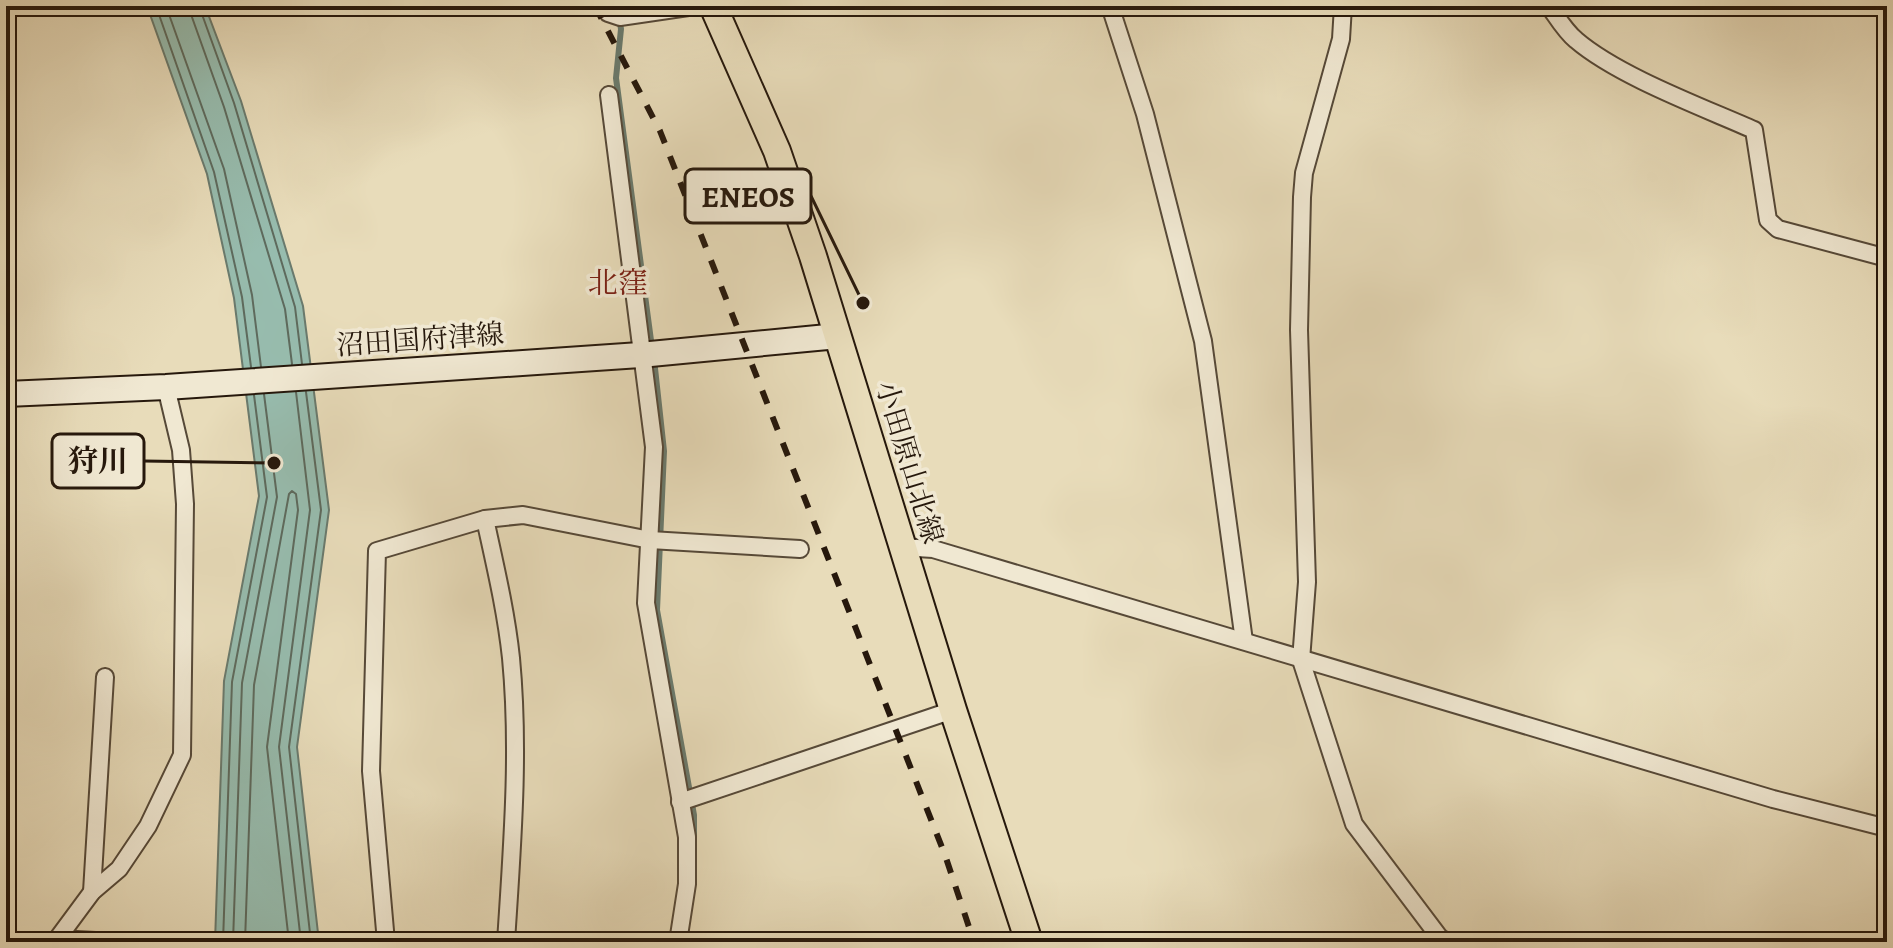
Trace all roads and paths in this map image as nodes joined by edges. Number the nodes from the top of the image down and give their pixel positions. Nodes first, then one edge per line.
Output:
1 (695, 6) edge
2 (713, 6) edge
3 (1110, 6) edge
4 (1343, 6) edge
5 (1549, 6) edge
6 (608, 13) dead end
7 (609, 95) dead end
8 (1887, 258) edge
9 (838, 336) junction
10 (640, 355) junction
11 (166, 387) junction
12 (6, 394) edge
13 (485, 519) junction
14 (650, 540) junction
15 (901, 547) junction
16 (800, 549) dead end
17 (1244, 641) junction
18 (1301, 660) junction
19 (105, 677) dead end
20 (953, 710) junction
21 (680, 802) junction
22 (1887, 828) edge
23 (92, 892) junction
24 (56, 940) edge
25 (1444, 940) edge
26 (115, 942) edge
27 (386, 942) edge
28 (506, 942) edge
29 (678, 942) edge
30 (1029, 942) edge
31 (1422, 942) edge

1 - 6 street
2 - 9 main road, 小田原山北線
3 - 17 street
4 - 18 street
5 - 8 street
7 - 10 street
9 - 10 main road, 沼田国府津線
9 - 15 main road, 小田原山北線
10 - 11 main road, 沼田国府津線
10 - 14 street
11 - 12 main road, 沼田国府津線
11 - 23 street
13 - 14 street
13 - 27 street
13 - 28 street
14 - 16 street
14 - 21 street
15 - 17 street
15 - 20 main road, 小田原山北線
17 - 18 street
18 - 22 street
18 - 25 street
19 - 23 street
20 - 21 street
20 - 30 main road, 小田原山北線
21 - 29 street
23 - 24 street
24 - 26 street
25 - 31 street

